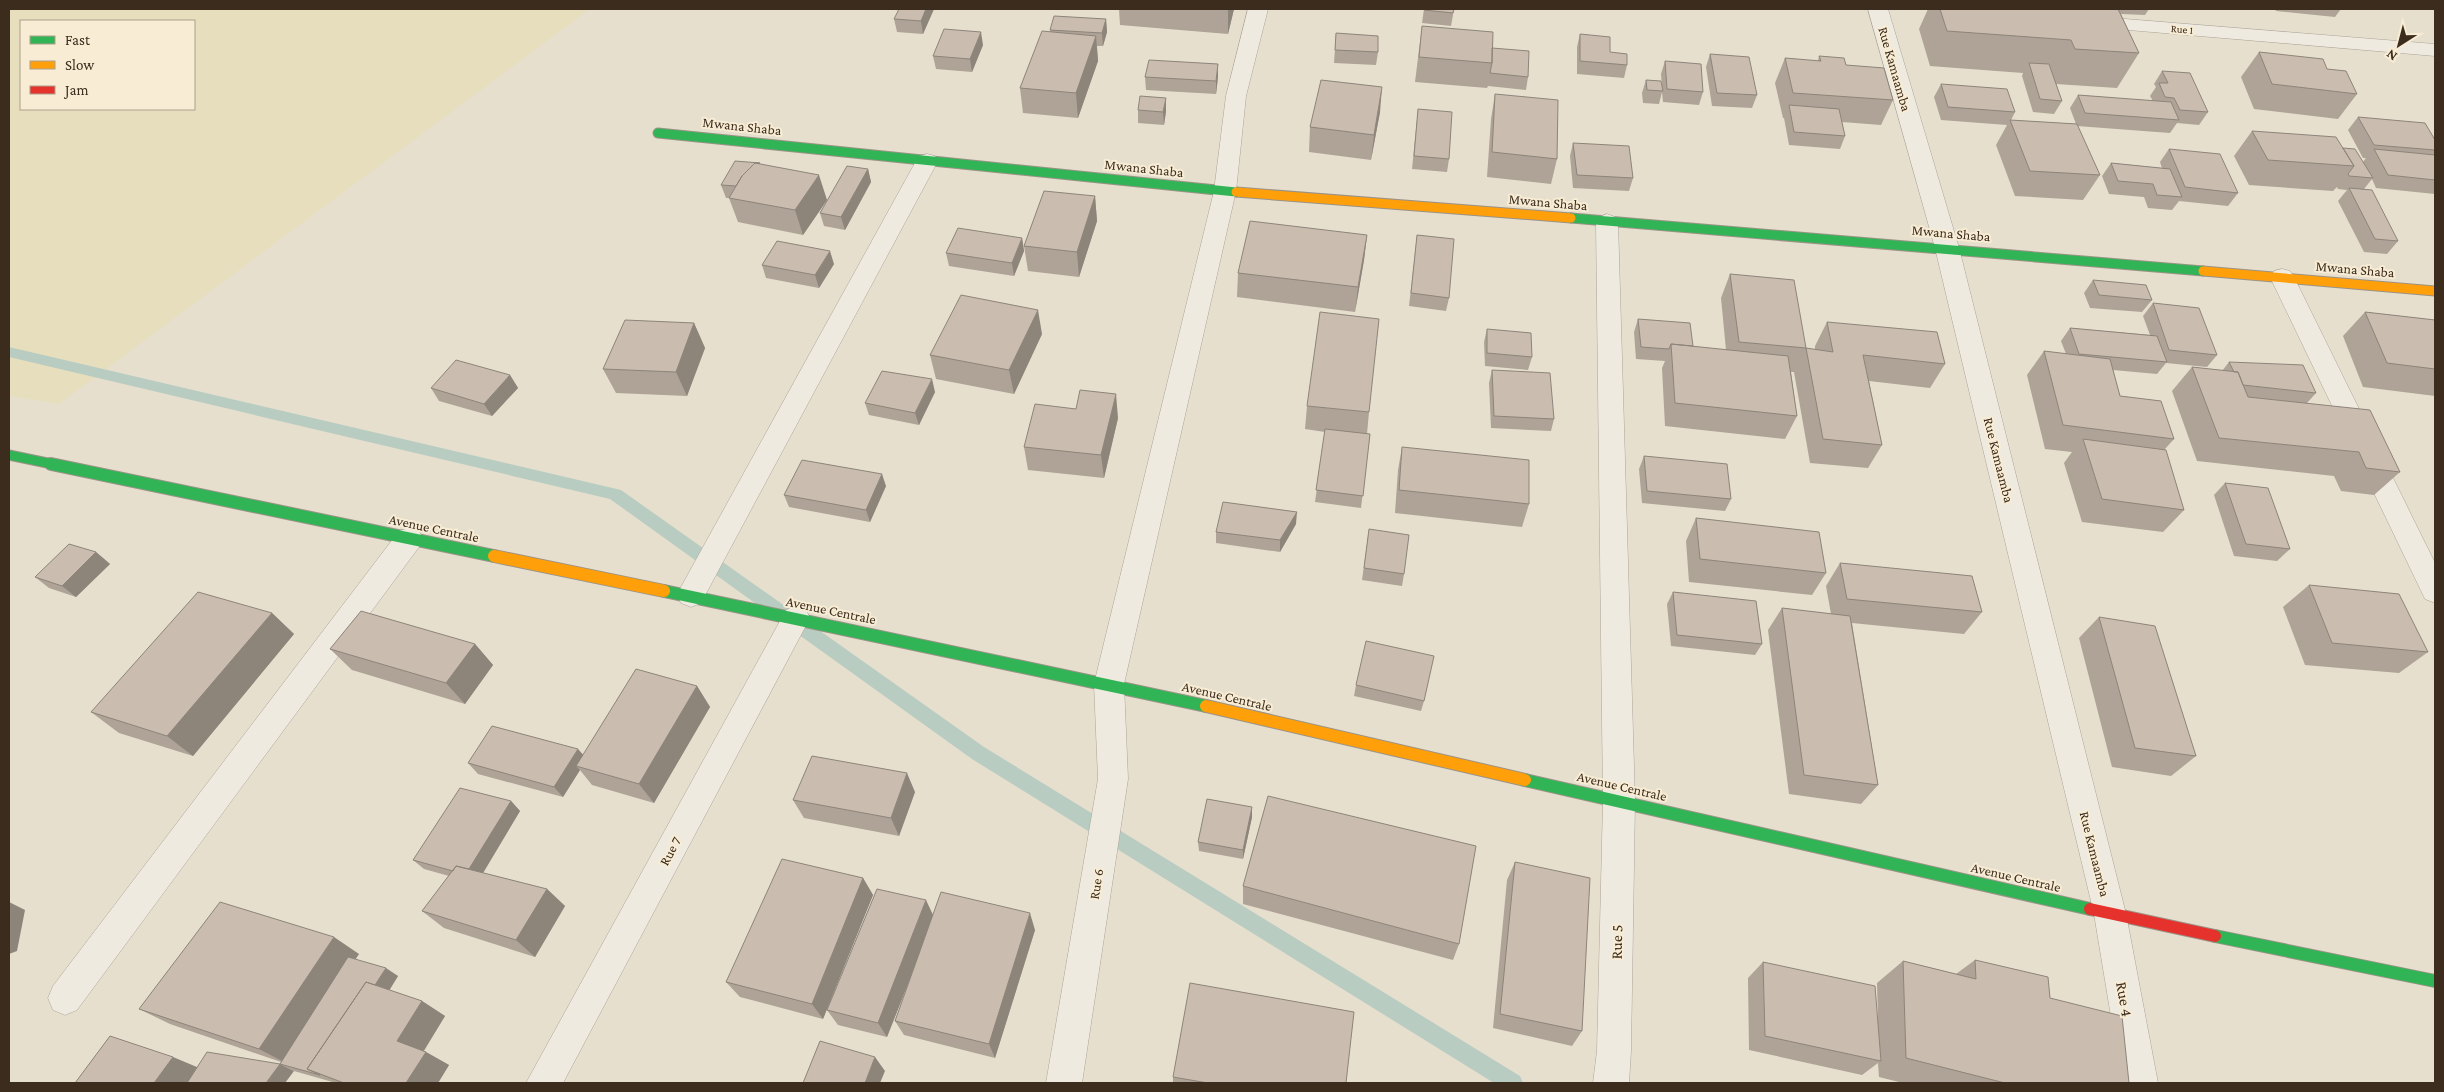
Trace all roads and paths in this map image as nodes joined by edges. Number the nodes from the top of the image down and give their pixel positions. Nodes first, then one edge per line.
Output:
1 (1258, 9) edge
2 (1878, 9) edge
3 (2068, 20) edge
4 (2435, 50) edge
5 (658, 133) dead end
6 (927, 161) junction
7 (1225, 191) junction
8 (1607, 222) junction
9 (1947, 248) junction
10 (2282, 277) junction
11 (2435, 291) edge
12 (9, 455) edge
13 (409, 538) junction
14 (2435, 591) edge
15 (691, 595) junction
16 (796, 618) junction
17 (1109, 684) junction
18 (1619, 801) junction
19 (2110, 914) junction
20 (2435, 981) edge
21 (65, 998) dead end
22 (544, 1083) edge
23 (1064, 1083) edge
24 (1611, 1083) edge
25 (2140, 1083) edge

1 - 7 street, Rue 6
2 - 9 street, Rue Kamaamba
3 - 4 street, Rue 1
5 - 6 street, Mwana Shaba
6 - 7 street, Mwana Shaba
6 - 15 street
7 - 8 street, Mwana Shaba
7 - 17 street, Rue 6
8 - 9 street, Mwana Shaba
8 - 18 street, Rue 5
9 - 10 street, Mwana Shaba
9 - 19 street, Rue Kamaamba
10 - 11 street, Mwana Shaba
10 - 14 street
12 - 13 street, Avenue Centrale
13 - 15 street, Avenue Centrale
13 - 21 street
15 - 16 street, Avenue Centrale
16 - 17 street, Avenue Centrale
16 - 22 street, Rue 7
17 - 18 street, Avenue Centrale
17 - 23 street, Rue 6
18 - 19 street, Avenue Centrale
18 - 24 street, Rue 5
19 - 20 street, Avenue Centrale
19 - 25 street, Rue 4

